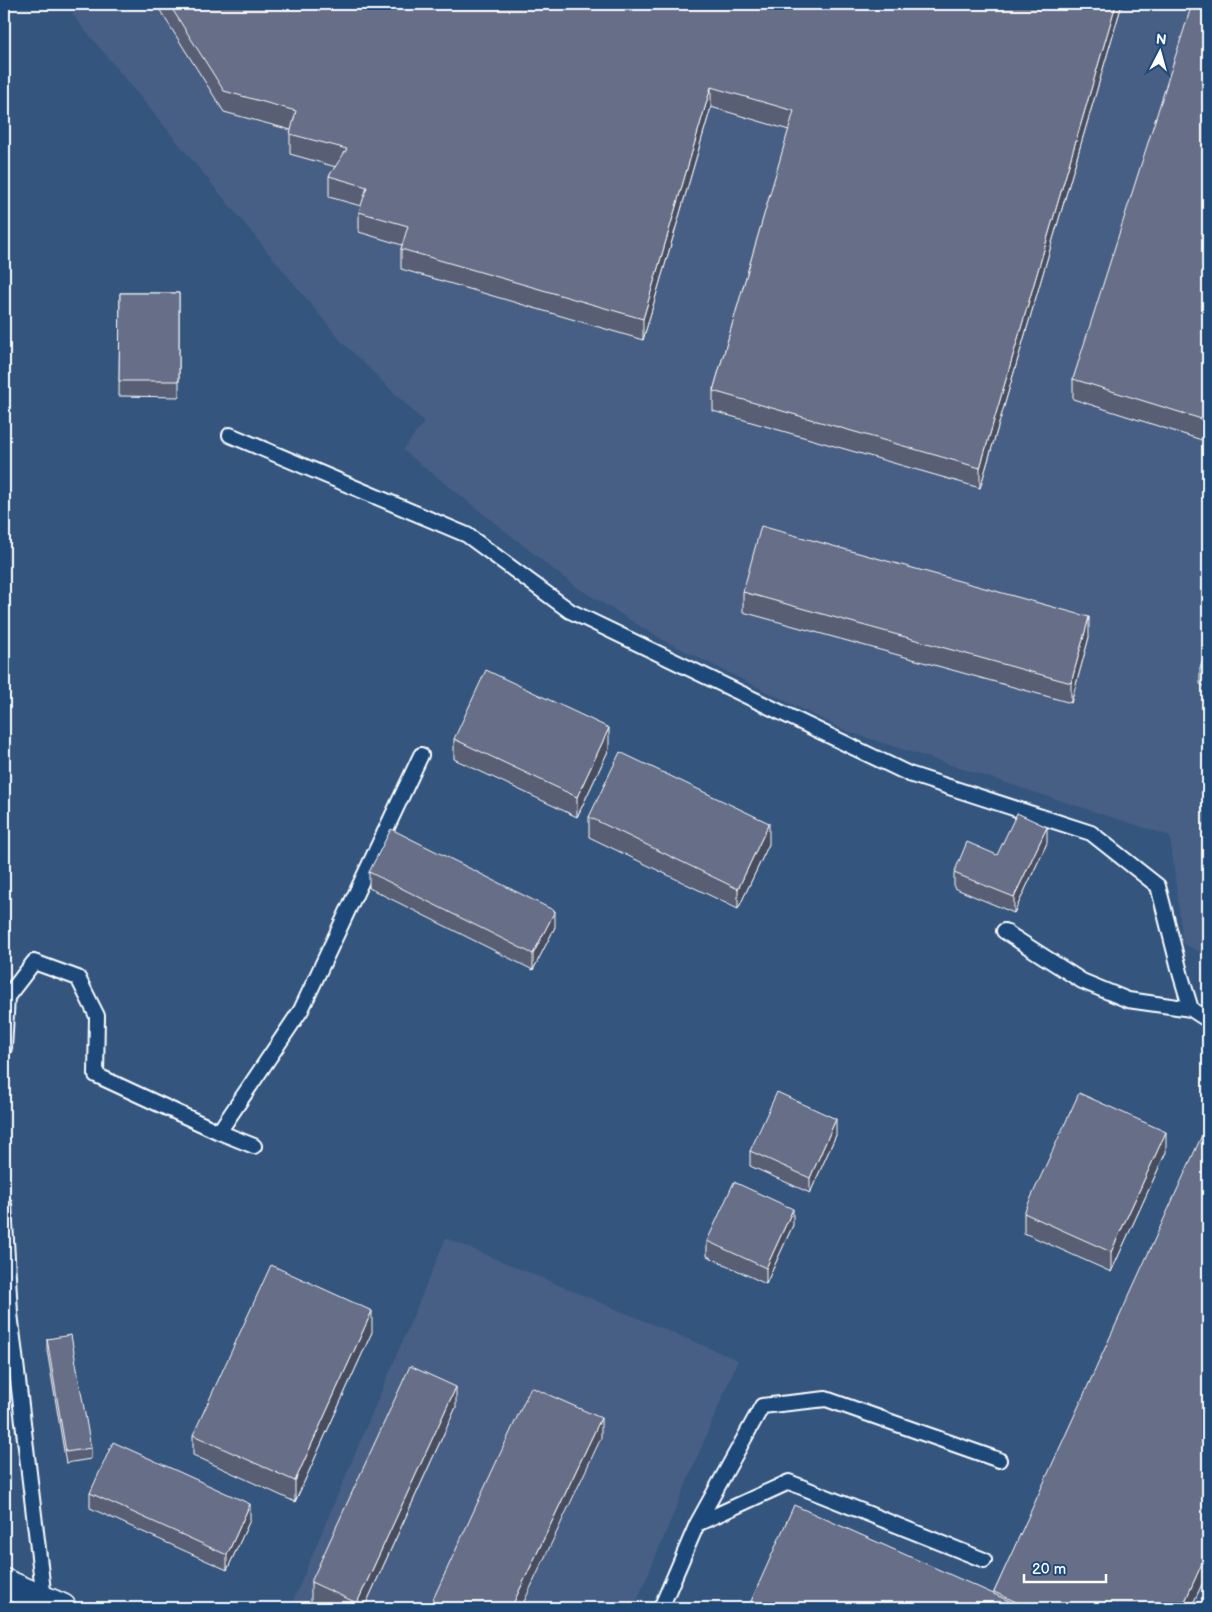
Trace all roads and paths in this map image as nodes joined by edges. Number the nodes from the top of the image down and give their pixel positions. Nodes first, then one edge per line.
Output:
1 (230, 435) dead end
2 (421, 755) dead end
3 (1004, 931) dead end
4 (1191, 1009) junction
5 (1208, 1020) edge
6 (4, 1048) edge
7 (219, 1132) junction
8 (254, 1146) dead end
9 (4, 1204) edge
10 (999, 1460) dead end
11 (697, 1524) junction
12 (984, 1560) dead end
13 (4, 1583) edge
14 (53, 1604) edge
15 (661, 1608) edge

1 - 4 lane
2 - 7 lane
3 - 4 lane
4 - 5 lane
6 - 7 lane
7 - 8 lane
9 - 14 lane
10 - 11 lane
11 - 12 lane
11 - 15 lane
13 - 14 street

